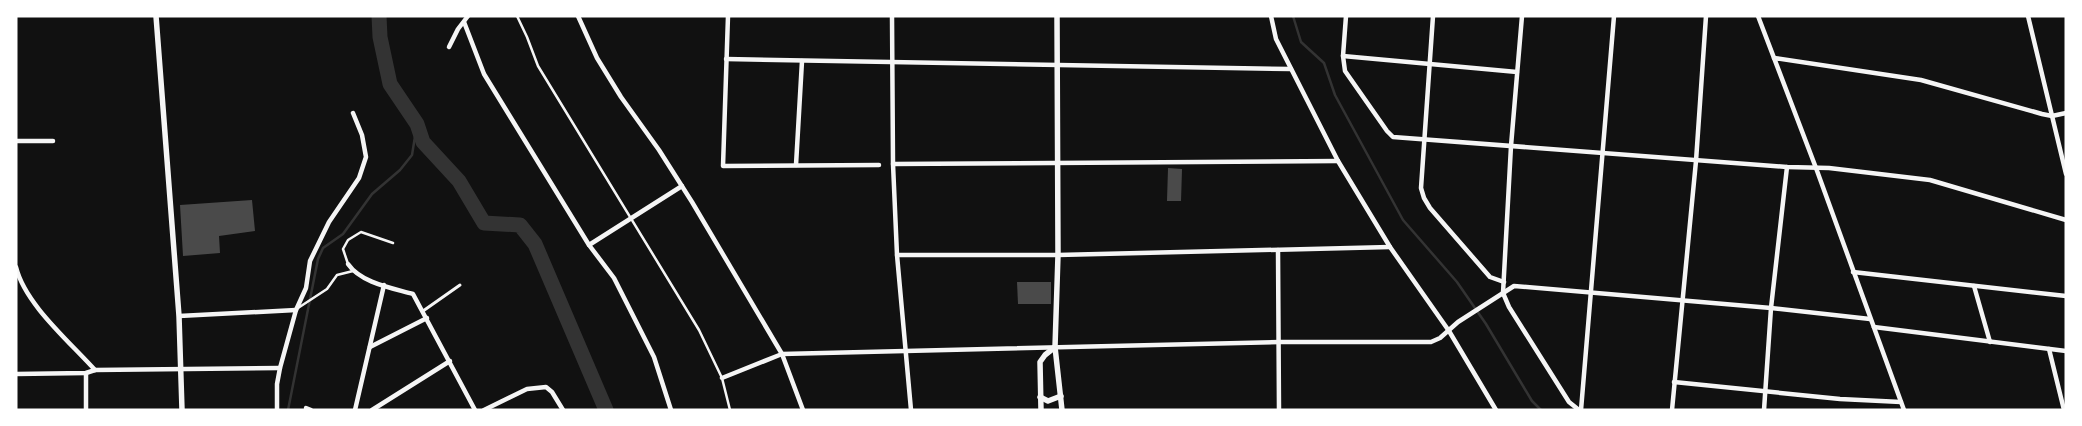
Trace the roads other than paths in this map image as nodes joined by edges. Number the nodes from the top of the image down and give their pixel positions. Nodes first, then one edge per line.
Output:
1 (156, 16) edge
2 (468, 16) edge
3 (517, 16) edge
4 (578, 16) edge
5 (728, 16) edge
6 (892, 16) edge
7 (1057, 16) edge
8 (1271, 16) edge
9 (1346, 16) edge
10 (1433, 16) edge
11 (1522, 16) edge
12 (1614, 16) edge
13 (1706, 16) edge
14 (1758, 16) edge
15 (2028, 16) edge
16 (464, 22) junction
17 (449, 47) dead end
18 (1343, 56) junction
19 (1774, 58) junction
20 (726, 59) junction
21 (802, 61) junction
22 (892, 62) junction
23 (1428, 63) junction
24 (1057, 65) junction
25 (1291, 70) junction
26 (1517, 72) junction
27 (353, 113) dead end
28 (2066, 113) edge
29 (2052, 116) junction
30 (1424, 140) junction
31 (16, 141) edge
32 (53, 142) dead end
33 (1511, 146) junction
34 (1603, 153) junction
35 (1338, 160) junction
36 (1696, 161) junction
37 (893, 164) junction
38 (1057, 164) junction
39 (796, 165) junction
40 (879, 165) dead end
41 (1787, 168) junction
42 (1816, 168) junction
43 (2066, 174) edge
44 (682, 186) junction
45 (632, 218) junction
46 (2066, 220) edge
47 (393, 243) dead end
48 (589, 245) junction
49 (1390, 247) junction
50 (1278, 250) junction
51 (896, 255) junction
52 (1058, 255) junction
53 (348, 264) joint
54 (16, 267) edge
55 (353, 271) junction
56 (1854, 272) junction
57 (1504, 282) junction
58 (384, 285) junction
59 (460, 285) dead end
60 (1974, 286) junction
61 (1591, 292) junction
62 (1503, 293) junction
63 (2066, 296) edge
64 (1682, 300) junction
65 (1771, 308) junction
66 (296, 310) junction
67 (423, 311) junction
68 (179, 316) junction
69 (427, 318) junction
70 (1870, 319) junction
71 (1874, 327) junction
72 (1449, 331) junction
73 (1280, 342) junction
74 (1990, 342) junction
75 (1055, 347) junction
76 (370, 348) junction
77 (2049, 349) junction
78 (905, 350) junction
79 (2066, 351) edge
80 (782, 354) junction
81 (450, 361) junction
82 (280, 368) junction
83 (95, 370) junction
84 (181, 370) junction
85 (86, 373) junction
86 (16, 374) edge
87 (722, 378) junction
88 (1674, 382) junction
89 (1765, 391) junction
90 (1040, 396) junction
91 (1061, 396) junction
92 (1901, 402) junction
93 (357, 408) edge
94 (86, 410) edge
95 (182, 410) edge
96 (277, 410) edge
97 (372, 410) edge
98 (475, 410) edge
99 (484, 410) edge
100 (563, 410) edge
101 (671, 410) edge
102 (730, 410) edge
103 (803, 410) edge
104 (910, 410) edge
105 (1041, 410) edge
106 (1062, 410) edge
107 (1279, 410) edge
108 (1496, 410) edge
109 (1580, 410) edge
110 (1672, 410) edge
111 (1764, 410) edge
112 (1904, 410) edge
113 (2064, 410) edge

1 - 68 street
2 - 16 street
3 - 45 lane
4 - 44 street
5 - 20 street
6 - 22 street
7 - 24 street
8 - 25 street
9 - 18 street
10 - 23 street
11 - 26 street
12 - 34 street
13 - 36 street
14 - 19 street
15 - 29 street
16 - 17 street
16 - 48 street
18 - 23 street
18 - 30 street
19 - 29 street
19 - 42 street
20 - 21 street
20 - 39 street
21 - 22 street
21 - 39 street
22 - 24 street
22 - 37 street
23 - 26 street
23 - 30 street
24 - 25 street
24 - 38 street
25 - 35 street
26 - 33 street
27 - 66 street
28 - 29 street
29 - 43 street
30 - 33 street
30 - 57 street
31 - 32 street
33 - 34 street
33 - 57 street
34 - 36 street
34 - 61 street
35 - 38 street
35 - 49 street
36 - 41 street
36 - 64 street
37 - 38 street
37 - 51 street
38 - 52 street
39 - 40 street
41 - 42 street
41 - 65 street
42 - 46 street
42 - 56 street
44 - 45 street
44 - 80 street
45 - 48 street
45 - 87 lane
47 - 53 lane
48 - 101 street
49 - 50 street
49 - 72 street
50 - 52 street
50 - 73 street
51 - 52 street
51 - 78 street
52 - 75 street
53 - 55 street
54 - 83 street
55 - 58 street
55 - 66 lane
56 - 60 street
56 - 70 street
57 - 62 street
58 - 67 street
58 - 76 street
59 - 67 street
60 - 63 street
60 - 74 street
61 - 62 street
61 - 64 street
61 - 109 street
62 - 72 street
62 - 109 street
64 - 65 street
64 - 88 street
65 - 70 street
65 - 89 street
66 - 68 street
66 - 82 street
67 - 69 street
68 - 84 street
69 - 76 street
69 - 81 street
70 - 71 street
71 - 74 street
71 - 92 street
72 - 73 street
72 - 108 street
73 - 75 street
73 - 107 street
74 - 77 street
75 - 78 street
75 - 90 street
75 - 91 street
76 - 93 street
77 - 79 street
77 - 113 street
78 - 80 street
78 - 104 street
80 - 87 street
80 - 103 street
81 - 97 street
81 - 98 street
82 - 84 street
82 - 96 street
83 - 84 street
83 - 85 street
84 - 95 street
85 - 86 street
85 - 94 street
87 - 102 lane
88 - 89 street
88 - 110 street
89 - 92 street
89 - 111 street
90 - 91 street
90 - 105 street
91 - 106 street
92 - 112 street
99 - 100 street

